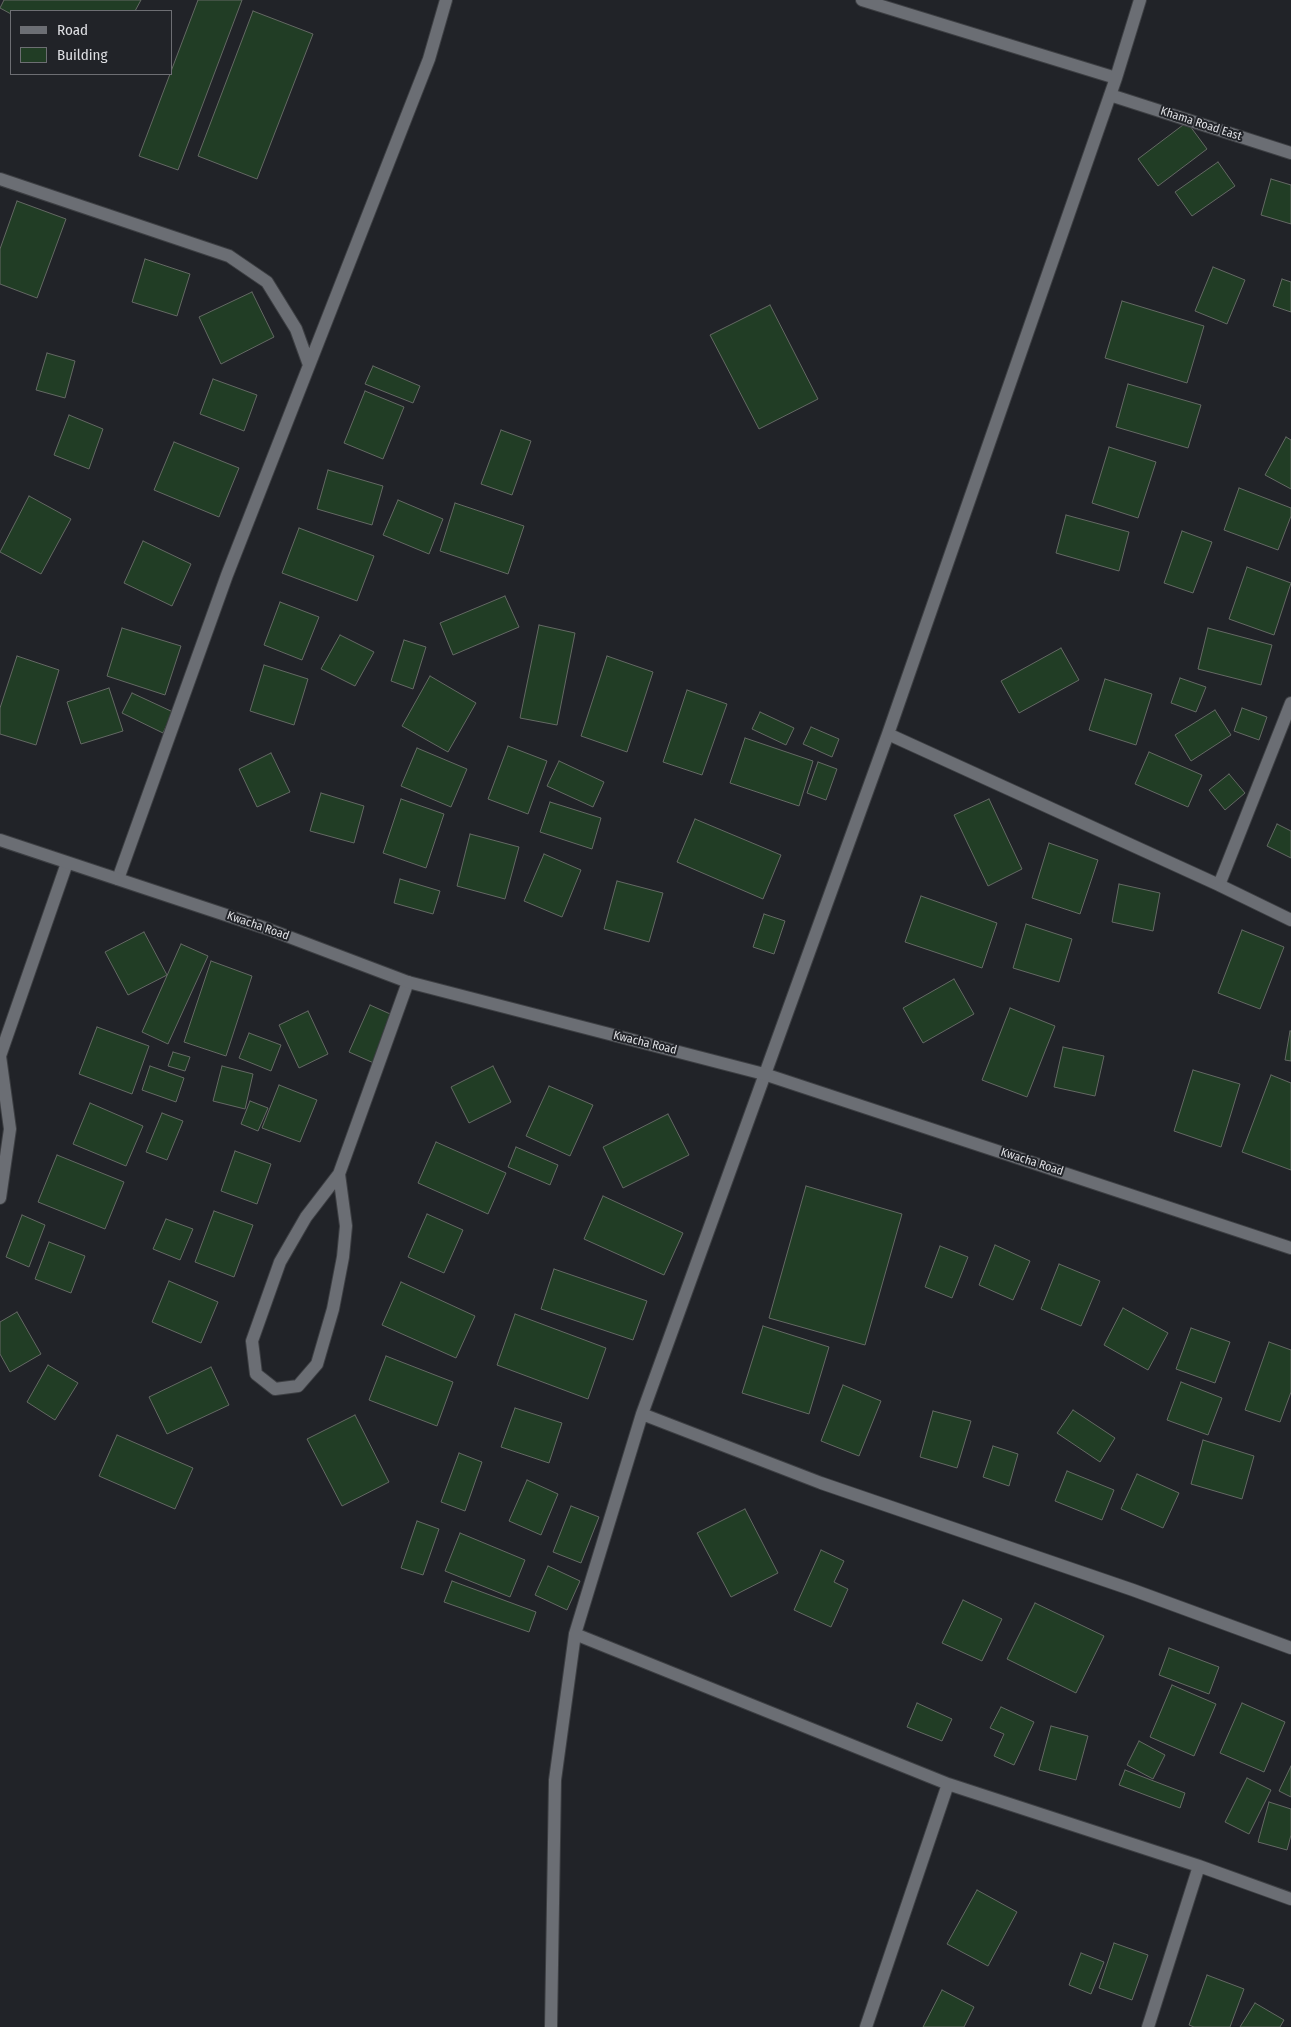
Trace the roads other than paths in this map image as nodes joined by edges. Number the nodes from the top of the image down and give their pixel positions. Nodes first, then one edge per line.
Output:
1 (446, 0) edge
2 (862, 0) edge
3 (1140, 0) edge
4 (1116, 78) junction
5 (1110, 95) junction
6 (1291, 153) edge
7 (0, 179) edge
8 (309, 366) junction
9 (1291, 703) edge
10 (888, 734) junction
11 (0, 840) edge
12 (67, 863) junction
13 (118, 879) junction
14 (1219, 885) junction
15 (1291, 920) edge
16 (408, 982) junction
17 (0, 1056) edge
18 (764, 1074) junction
19 (339, 1174) junction
20 (0, 1198) edge
21 (1291, 1248) edge
22 (642, 1414) junction
23 (575, 1634) junction
24 (1291, 1648) edge
25 (948, 1784) junction
26 (1199, 1866) junction
27 (1291, 1899) edge
28 (551, 2027) edge
29 (866, 2027) edge
30 (1148, 2027) edge

1 - 8 street
2 - 4 street
3 - 4 street
4 - 5 street
5 - 6 street, Khama Road East
5 - 10 street
7 - 8 street
8 - 13 street
9 - 14 street
10 - 14 street
10 - 18 street
11 - 12 street, Kwacha Road
12 - 13 street, Kwacha Road
12 - 17 street
13 - 16 street, Kwacha Road
14 - 15 street
16 - 18 street, Kwacha Road
16 - 19 street
17 - 20 street
18 - 21 street, Kwacha Road
18 - 22 street
19 - 19 street
22 - 23 street
22 - 24 street
23 - 25 street
23 - 28 street
25 - 26 street
25 - 29 street
26 - 27 street
26 - 30 street

